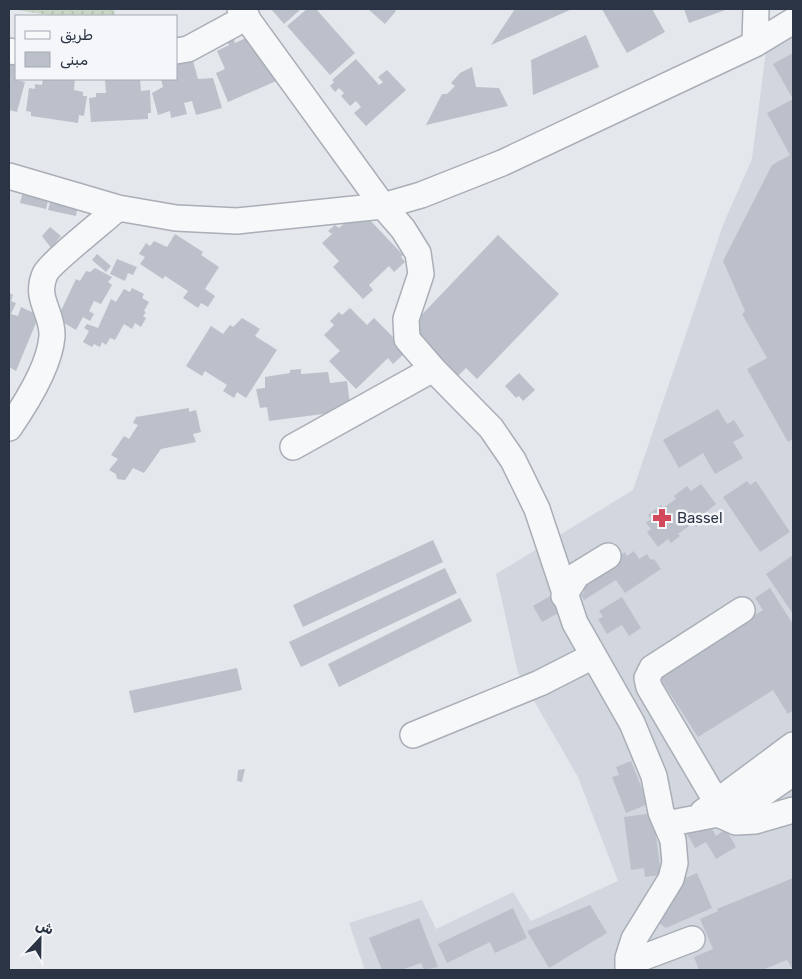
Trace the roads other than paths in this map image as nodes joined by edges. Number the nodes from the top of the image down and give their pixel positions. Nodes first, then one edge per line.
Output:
1 (756, 9) edge
2 (244, 13) edge
3 (793, 21) edge
4 (755, 44) junction
5 (178, 51) edge
6 (9, 176) edge
7 (383, 206) junction
8 (118, 208) junction
9 (433, 369) junction
10 (19, 396) edge
11 (9, 428) edge
12 (293, 447) dead end
13 (608, 556) dead end
14 (564, 596) junction
15 (742, 610) dead end
16 (593, 656) junction
17 (413, 735) dead end
18 (793, 745) edge
19 (793, 773) edge
20 (793, 810) edge
21 (710, 811) junction
22 (666, 824) junction
23 (692, 940) dead end
24 (628, 964) edge

1 - 4 street
2 - 5 street
2 - 7 street
3 - 4 street
4 - 7 street
6 - 8 street
7 - 8 street
7 - 9 street
8 - 10 street
9 - 12 street
9 - 14 street
10 - 11 street
13 - 14 street
14 - 16 street
15 - 21 street
16 - 17 street
16 - 22 street
18 - 21 street
19 - 21 street
20 - 21 street
21 - 22 street
22 - 24 street
23 - 24 street

